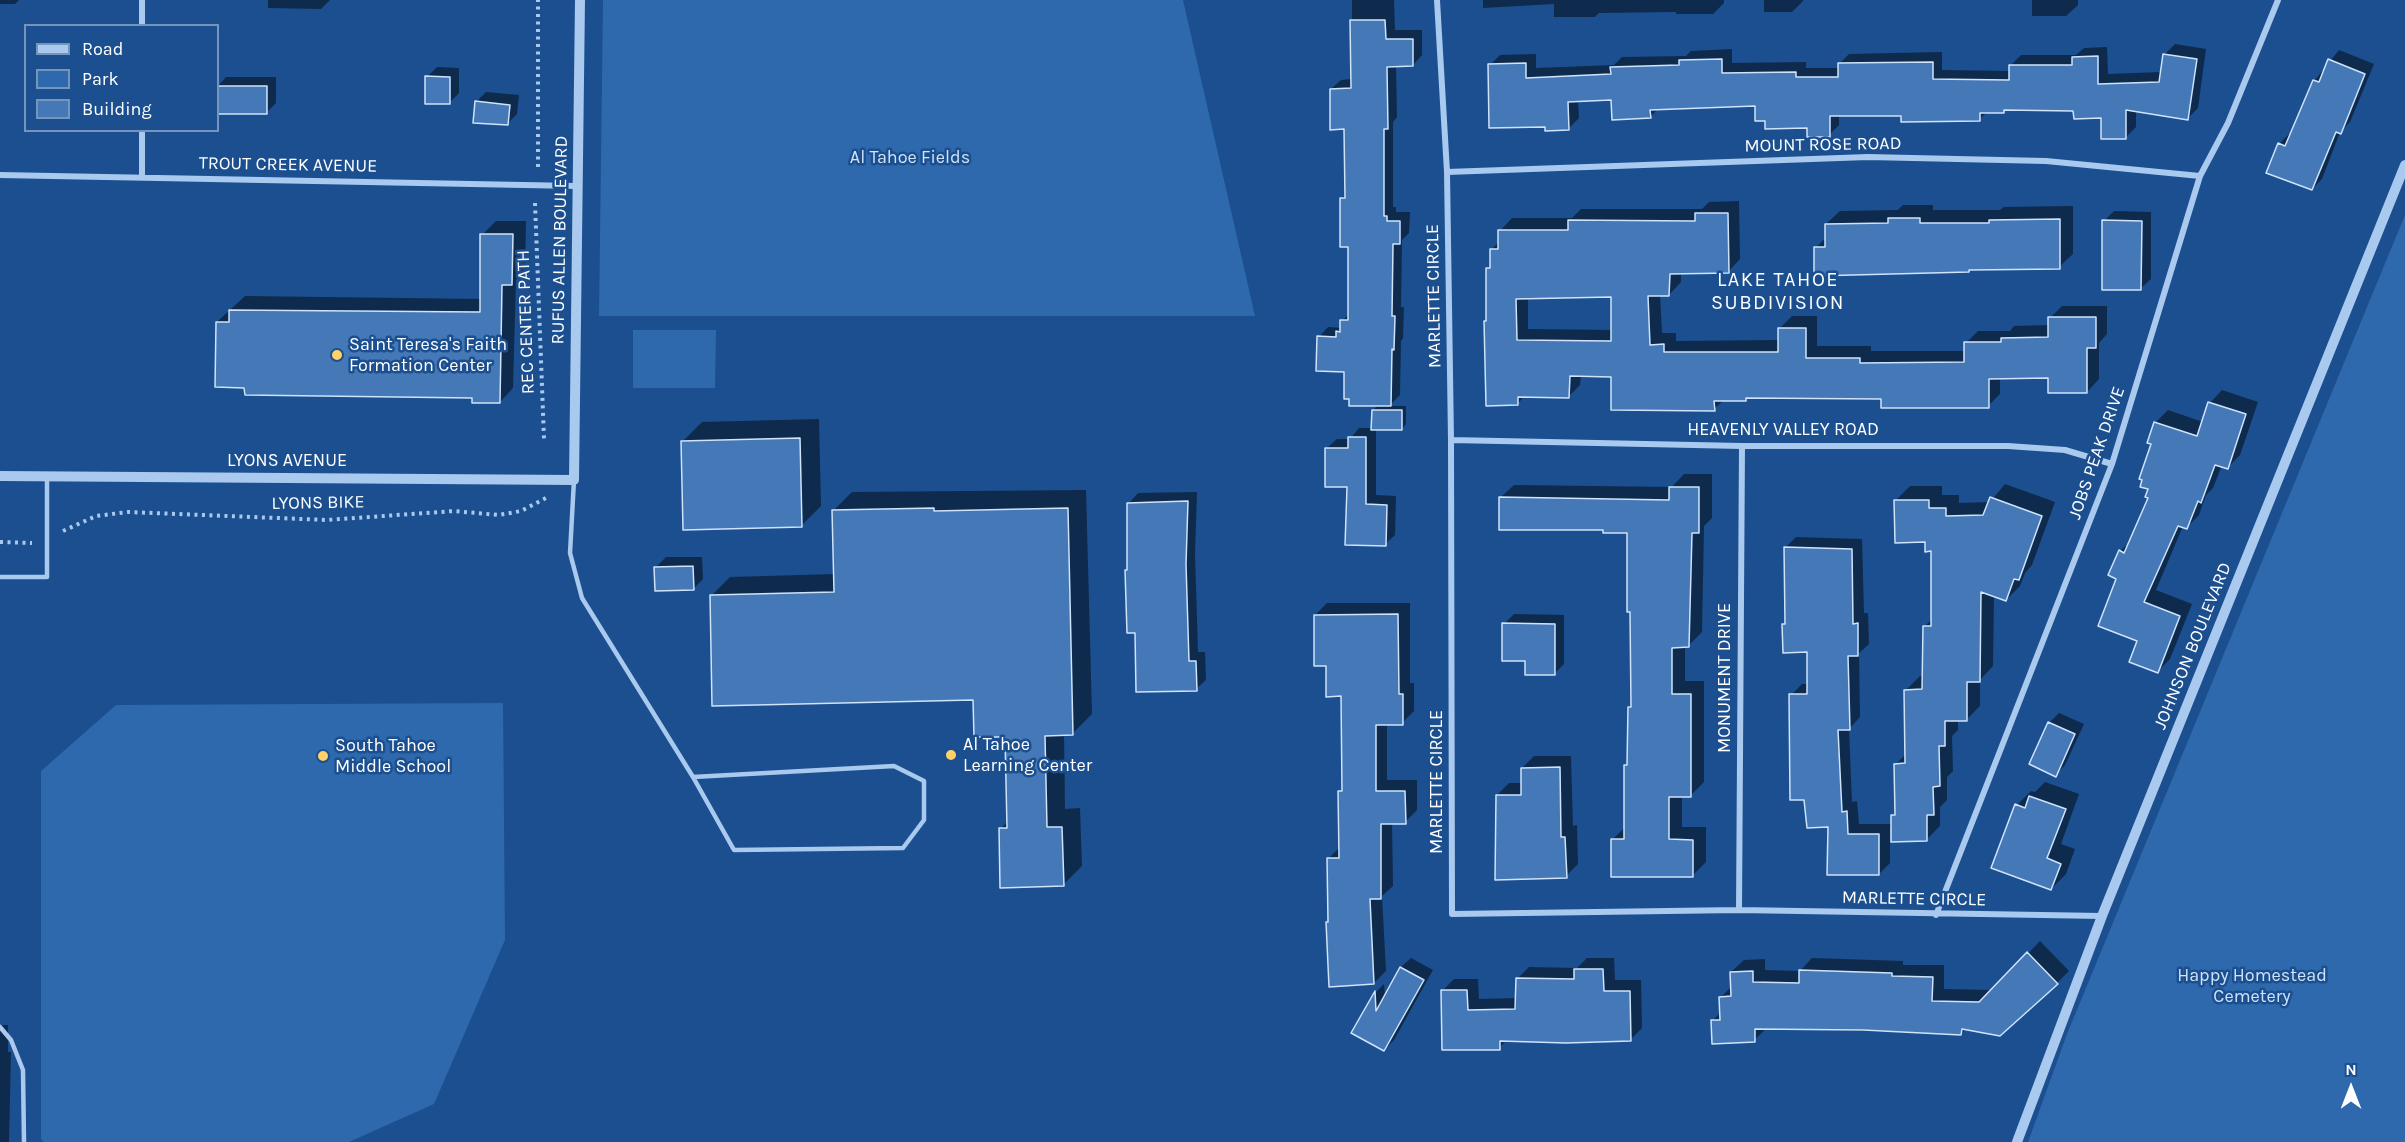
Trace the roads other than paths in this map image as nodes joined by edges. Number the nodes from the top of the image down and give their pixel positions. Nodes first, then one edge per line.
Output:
1 (142, 0) edge
2 (580, 0) edge
3 (1437, 0) edge
4 (2278, 0) edge
5 (142, 24) edge
6 (142, 132) edge
7 (2405, 165) edge
8 (1447, 172) junction
9 (0, 175) edge
10 (2200, 176) junction
11 (142, 177) junction
12 (576, 186) junction
13 (1451, 440) junction
14 (1742, 446) junction
15 (2112, 464) junction
16 (0, 476) edge
17 (47, 477) junction
18 (574, 480) junction
19 (0, 577) edge
20 (693, 777) junction
21 (1739, 910) junction
22 (1936, 915) junction
23 (2102, 916) junction
24 (0, 1027) edge
25 (24, 1142) edge
26 (2017, 1142) edge

1 - 5 street
2 - 12 street, RUFUS ALLEN BOULEVARD
3 - 8 street, MARLETTE CIRCLE
4 - 10 street, JOBS PEAK DRIVE
6 - 11 street
7 - 23 street, JOHNSON BOULEVARD
8 - 10 street, MOUNT ROSE ROAD
8 - 13 street, MARLETTE CIRCLE
9 - 11 street, TROUT CREEK AVENUE
10 - 15 street, JOBS PEAK DRIVE
11 - 12 street, TROUT CREEK AVENUE
12 - 18 street, RUFUS ALLEN BOULEVARD
13 - 14 street, HEAVENLY VALLEY ROAD
13 - 21 street, MARLETTE CIRCLE
14 - 15 street, HEAVENLY VALLEY ROAD
14 - 21 street, MONUMENT DRIVE
15 - 22 street, JOBS PEAK DRIVE
16 - 17 street, LYONS AVENUE
17 - 18 street, LYONS AVENUE
17 - 19 lane
18 - 20 lane
20 - 20 lane
21 - 22 street, MARLETTE CIRCLE
22 - 23 street, MARLETTE CIRCLE
23 - 26 street, JOHNSON BOULEVARD
24 - 25 lane

